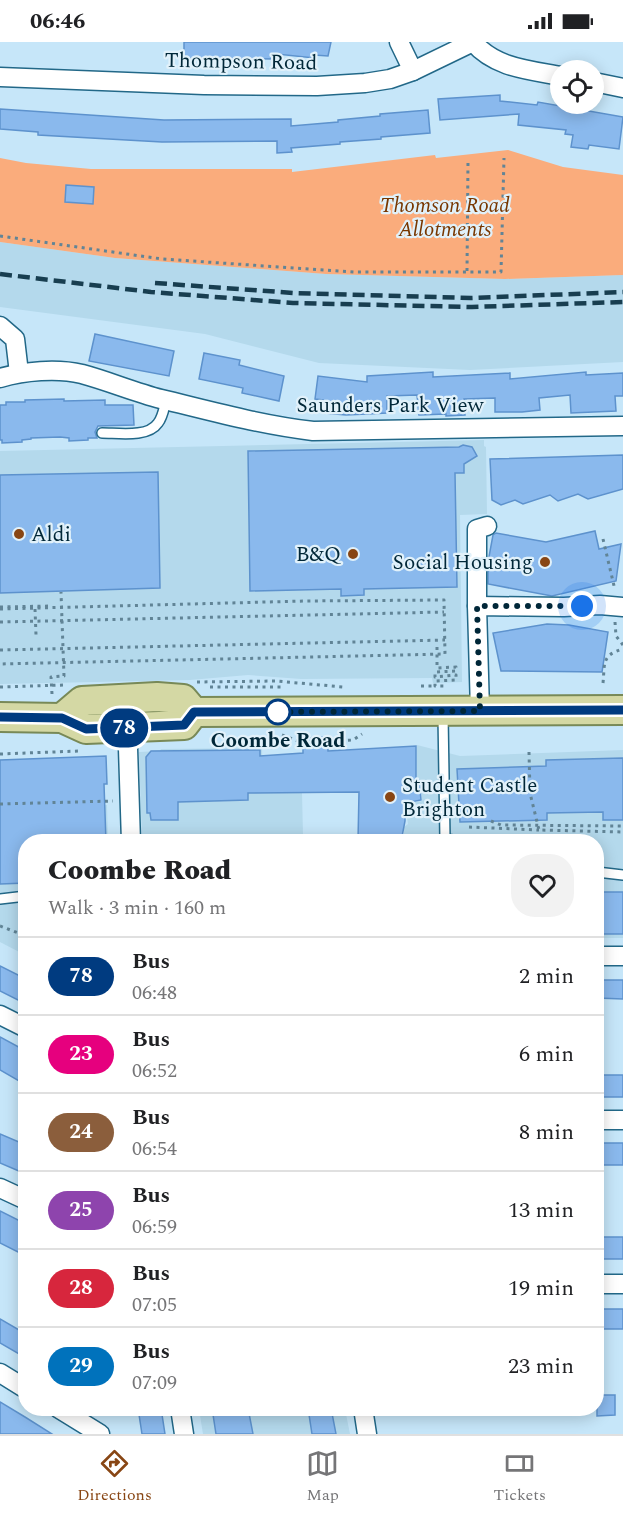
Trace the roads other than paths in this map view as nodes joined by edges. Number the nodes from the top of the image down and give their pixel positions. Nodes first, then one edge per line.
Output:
1 (399, 42) edge
2 (473, 42) edge
3 (413, 71) junction
4 (550, 74) edge
5 (0, 77) edge
6 (604, 84) edge
7 (623, 88) edge
8 (0, 326) edge
9 (19, 374) junction
10 (0, 378) edge
11 (166, 400) junction
12 (623, 426) edge
13 (102, 433) dead end
14 (487, 526) dead end
15 (477, 606) junction
16 (618, 608) edge
17 (126, 698) junction
18 (454, 705) junction
19 (623, 710) edge
20 (194, 712) junction
21 (0, 717) edge
22 (62, 718) junction
23 (127, 728) junction
24 (131, 834) edge
25 (445, 834) edge
26 (604, 873) edge
27 (623, 874) edge
28 (18, 897) edge
29 (0, 899) edge
30 (604, 956) edge
31 (623, 956) edge
32 (0, 1015) edge
33 (18, 1024) edge
34 (604, 1120) edge
35 (623, 1120) edge
36 (0, 1188) edge
37 (18, 1196) edge
38 (604, 1284) edge
39 (623, 1284) edge
40 (0, 1373) edge
41 (18, 1384) edge
42 (70, 1416) edge
43 (181, 1416) edge
44 (364, 1416) edge
45 (100, 1434) edge
46 (184, 1434) edge
47 (367, 1434) edge

1 - 3 street
2 - 3 street, Thompson Road
2 - 4 street
3 - 5 street, Thompson Road
6 - 7 street
8 - 9 street
9 - 10 street, Saunders Park View
9 - 11 street, Saunders Park View
11 - 12 street, Saunders Park View
11 - 13 lane
14 - 15 street
15 - 16 street
15 - 18 street
17 - 20 main road
17 - 22 main road
17 - 23 street
18 - 19 main road
18 - 20 main road
18 - 25 lane
20 - 23 main road
21 - 22 main road
22 - 23 main road
23 - 24 street
26 - 27 lane
28 - 29 lane
30 - 31 street
32 - 33 street
34 - 35 street
36 - 37 street
38 - 39 street
40 - 41 street
42 - 45 street
43 - 46 street
44 - 47 street

